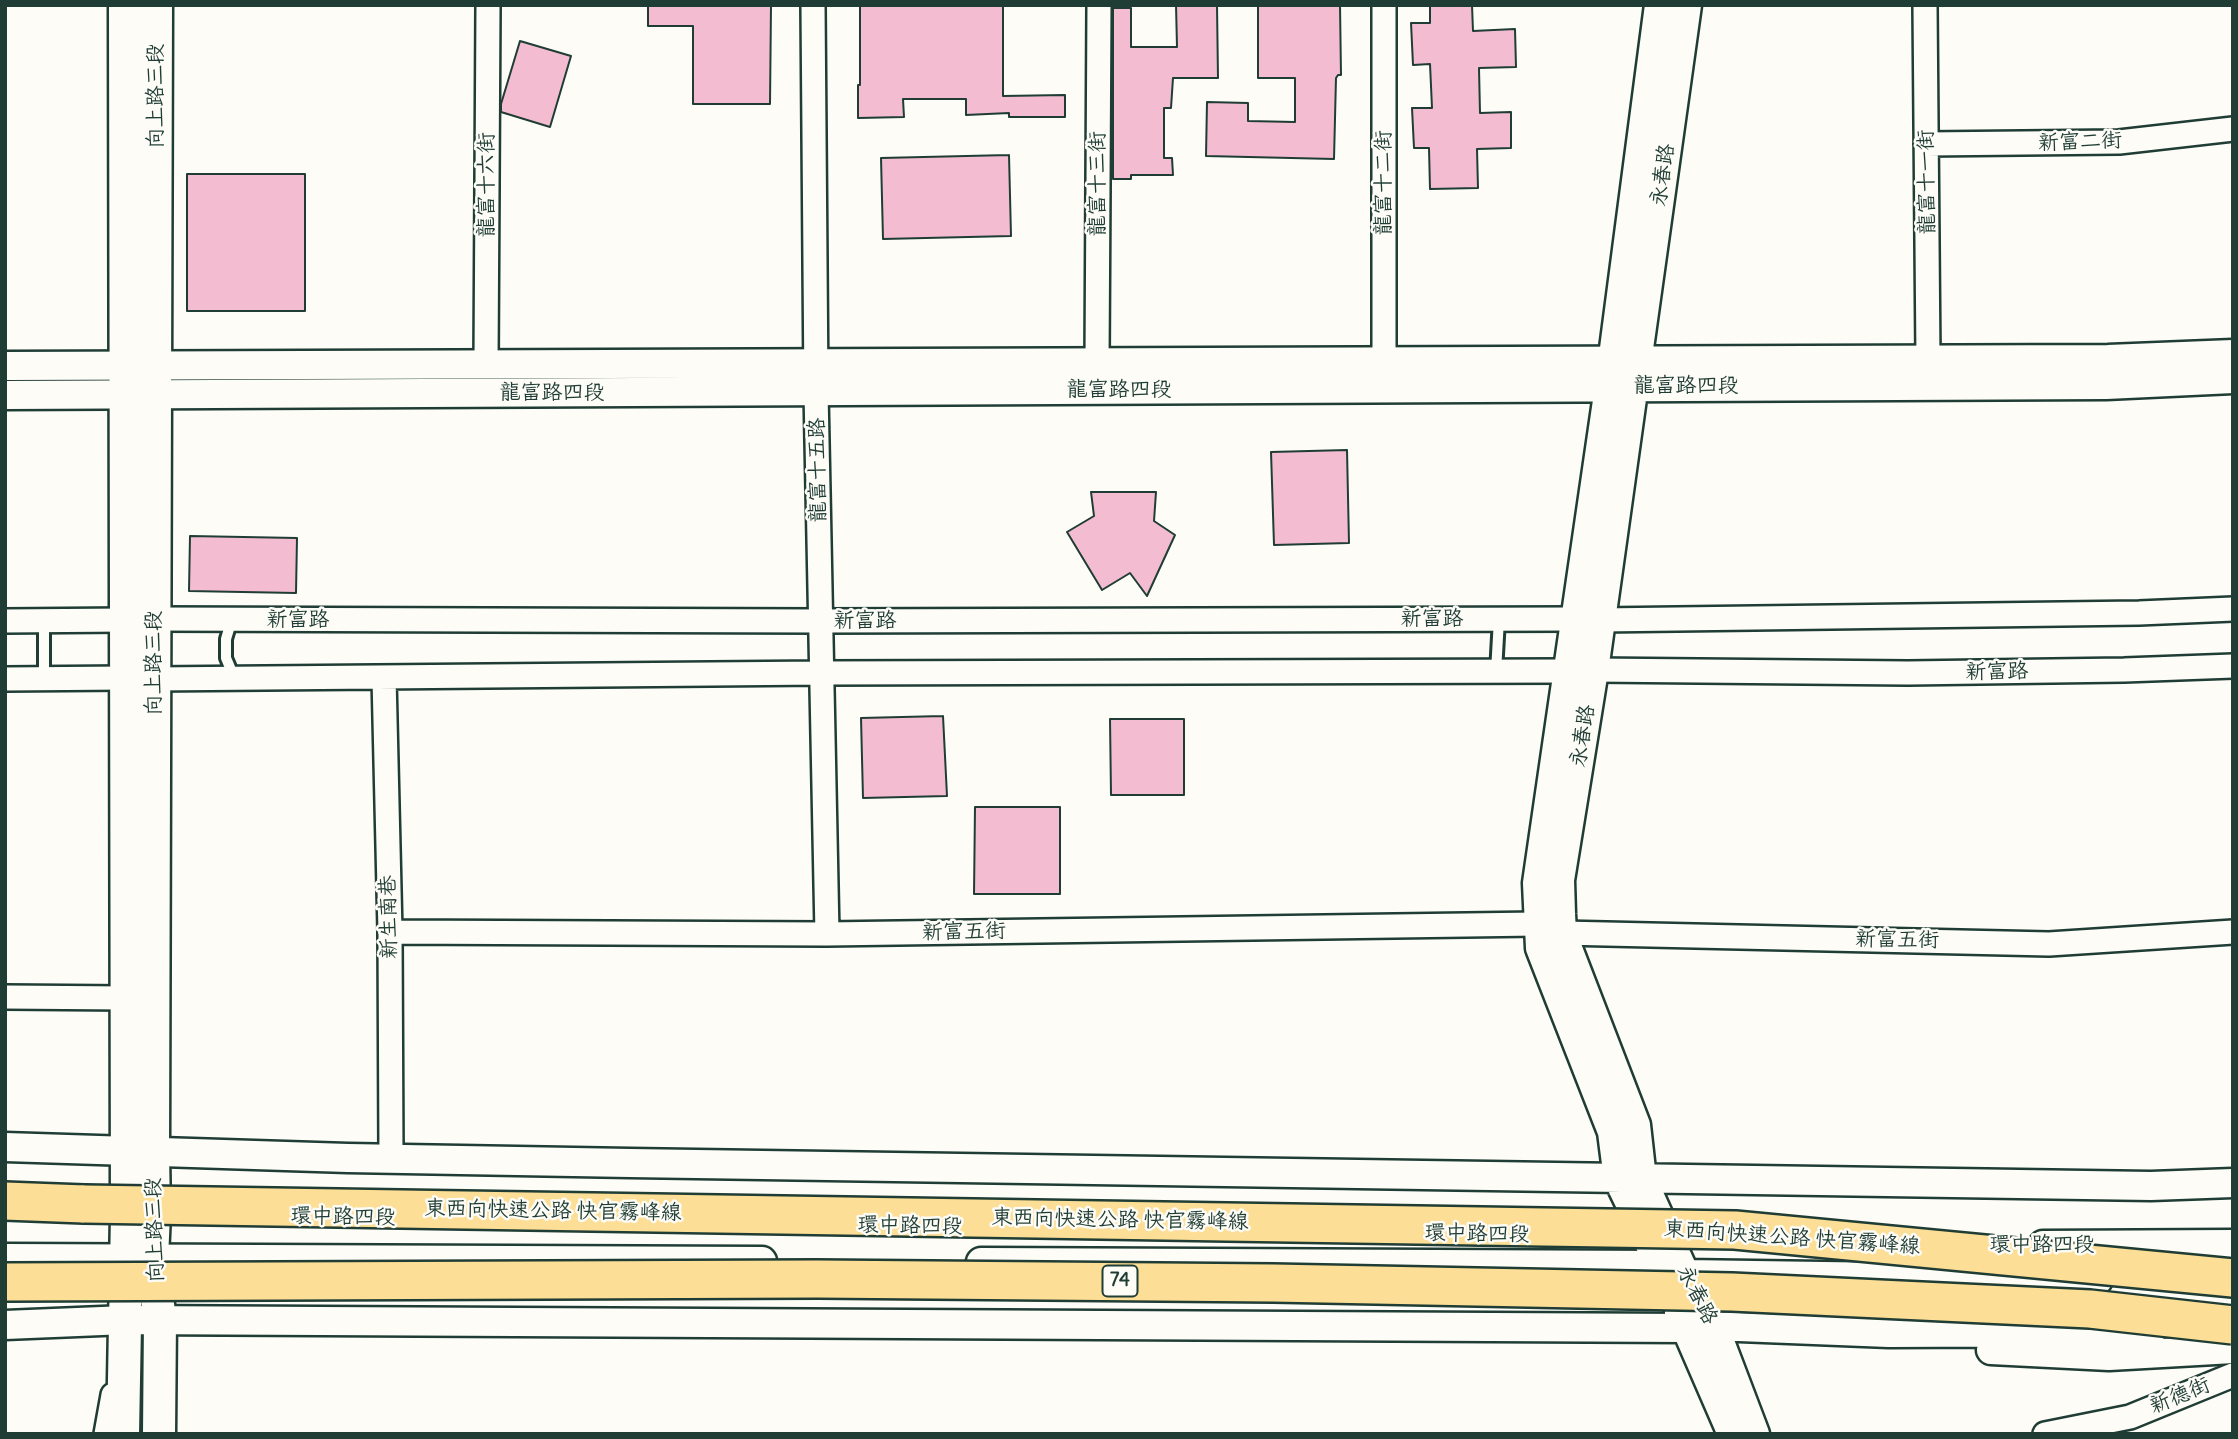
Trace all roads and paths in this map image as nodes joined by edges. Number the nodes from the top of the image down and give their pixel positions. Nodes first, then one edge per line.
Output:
1 (125, 5) edge
2 (156, 5) edge
3 (488, 5) edge
4 (813, 5) edge
5 (1099, 5) edge
6 (1384, 5) edge
7 (1659, 5) edge
8 (1687, 5) edge
9 (1925, 5) edge
10 (2233, 129) edge
11 (1926, 144) junction
12 (2233, 354) edge
13 (1928, 360) junction
14 (1384, 361) junction
15 (1097, 362) junction
16 (816, 363) junction
17 (486, 365) junction
18 (5, 366) edge
19 (1623, 374) junction
20 (2233, 379) edge
21 (141, 380) junction
22 (816, 392) junction
23 (5, 395) edge
24 (2233, 609) edge
25 (140, 619) junction
26 (1499, 619) junction
27 (1588, 619) junction
28 (44, 620) junction
29 (232, 620) junction
30 (5, 621) edge
31 (821, 621) junction
32 (2233, 666) edge
33 (1580, 671) junction
34 (1496, 672) junction
35 (822, 673) junction
36 (384, 677) junction
37 (5, 678) edge
38 (44, 678) junction
39 (140, 679) junction
40 (234, 679) junction
41 (1550, 928) junction
42 (390, 932) junction
43 (2233, 932) edge
44 (827, 934) junction
45 (5, 997) edge
46 (126, 998) junction
47 (5, 1147) edge
48 (139, 1152) junction
49 (391, 1158) junction
50 (1630, 1179) junction
51 (2233, 1183) edge
52 (5, 1203) edge
53 (5, 1212) edge
54 (141, 1214) junction
55 (1646, 1237) junction
56 (2233, 1244) edge
57 (5, 1258) edge
58 (139, 1258) junction
59 (1673, 1262) junction
60 (2233, 1280) edge
61 (5, 1283) edge
62 (126, 1320) junction
63 (160, 1320) junction
64 (5, 1325) edge
65 (2233, 1325) edge
66 (1700, 1327) junction
67 (1889, 1333) junction
68 (2233, 1349) edge
69 (2233, 1375) edge
70 (106, 1434) edge
71 (124, 1434) edge
72 (159, 1434) edge
73 (174, 1434) edge
74 (1732, 1434) edge
75 (1755, 1434) edge
76 (2045, 1434) edge

1 - 21 main road, 向上路三段
2 - 21 main road, 向上路三段
3 - 17 street, 龍富十六街
4 - 16 street, 龍富十五路
5 - 15 street, 龍富十三街
6 - 14 street, 龍富十二街
7 - 19 street, 永春路
8 - 19 street, 永春路
9 - 11 street, 龍富十一街
10 - 11 street, 新富二街
11 - 13 street, 龍富十一街
12 - 13 street, 龍富路四段
13 - 19 street, 龍富路四段
14 - 15 street, 龍富路四段
14 - 19 street, 龍富路四段
15 - 16 street, 龍富路四段
16 - 17 street, 龍富路四段
16 - 22 street, 龍富十五路
17 - 21 street, 龍富路四段
18 - 21 street, 龍富路四段
19 - 20 street, 龍富路四段
19 - 22 street, 龍富路四段
19 - 27 street, 永春路
21 - 22 street, 龍富路四段
21 - 23 street, 龍富路四段
21 - 25 main road, 向上路三段
22 - 31 street, 龍富十五路
24 - 27 street, 新富路
25 - 28 street, 新富路
25 - 29 street, 新富路
25 - 39 main road, 向上路三段
26 - 27 street, 新富路
26 - 31 street, 新富路
26 - 34 lane
27 - 33 street, 永春路
28 - 30 street, 新富路
28 - 38 lane
29 - 31 street, 新富路
29 - 40 lane
31 - 35 street, 龍富十五路
32 - 33 street, 新富路
33 - 34 street, 新富路
33 - 41 street, 永春路
34 - 35 street, 新富路
35 - 36 street, 新富路
35 - 44 street, 龍富十五路
36 - 40 street, 新富路
36 - 42 street, 新生南巷
37 - 38 street, 新富路
38 - 39 street, 新富路
39 - 40 street, 新富路
39 - 46 main road, 向上路三段
39 - 48 main road, 向上路三段
41 - 43 street, 新富五街
41 - 44 street, 新富五街
41 - 50 street, 永春路
42 - 44 street, 新富五街
42 - 49 street, 新生南巷
45 - 46 street
46 - 48 main road, 向上路三段
47 - 48 street
48 - 49 street
48 - 54 main road, 向上路三段
49 - 50 street
50 - 51 street
50 - 55 street, 永春路
50 - 59 street, 永春路
52 - 60 highway, 東西向快速公路 快官霧峰線, bridge
53 - 54 street, 環中路四段
54 - 55 street, 環中路四段
54 - 58 main road, 向上路三段
55 - 59 street, 永春路
56 - 59 street, 環中路四段
57 - 58 street, 環中路四段
58 - 59 street, 環中路四段
58 - 62 main road, 向上路三段
58 - 63 main road, 向上路三段
59 - 60 street, 環中路四段
59 - 66 street, 永春路
61 - 65 highway, 74, bridge
62 - 63 street
62 - 64 street
62 - 70 street
62 - 71 main road, 向上路三段
63 - 66 street
63 - 72 main road, 向上路三段
63 - 73 street
65 - 67 street
66 - 67 street
66 - 74 street, 永春路
66 - 75 street, 永春路
67 - 68 street
69 - 76 street, 新德街

